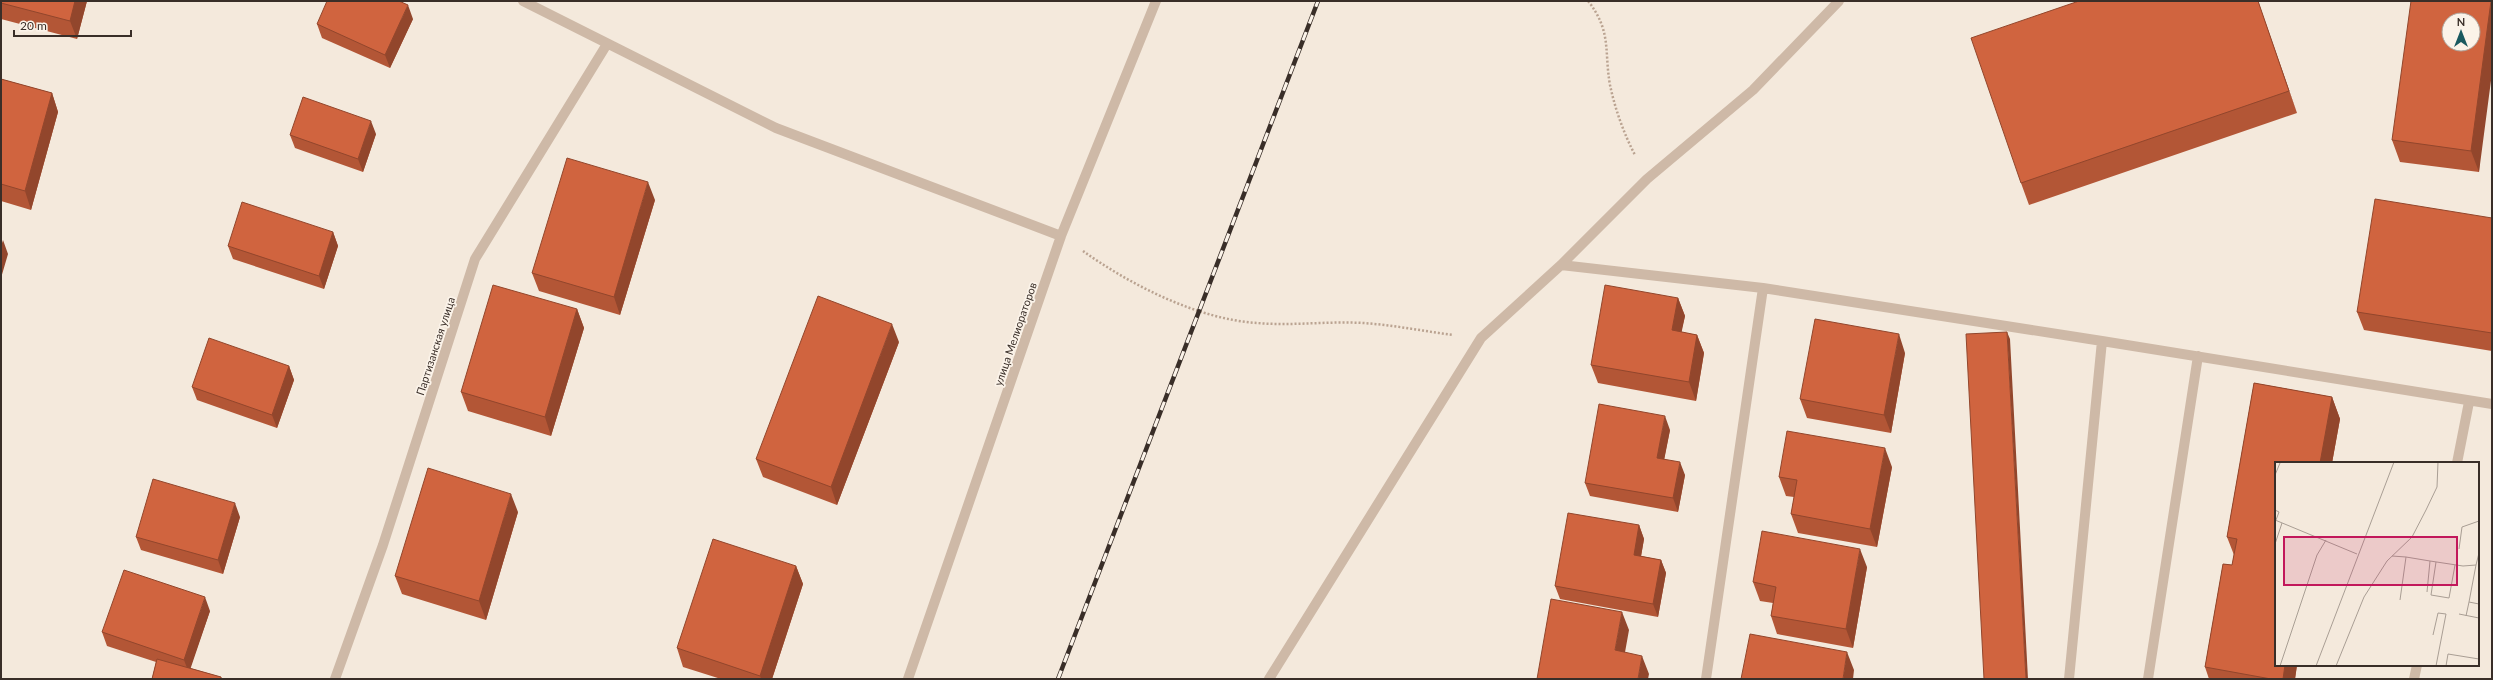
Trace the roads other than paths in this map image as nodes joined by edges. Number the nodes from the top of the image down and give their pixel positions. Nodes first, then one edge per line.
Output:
1 (524, 1) edge
2 (1156, 1) edge
3 (1839, 1) edge
4 (607, 44) junction
5 (1062, 236) junction
6 (1561, 265) junction
7 (1763, 288) junction
8 (2102, 341) junction
9 (2198, 356) junction
10 (2469, 402) junction
11 (2492, 404) edge
12 (2457, 462) edge
13 (2417, 666) edge
14 (335, 679) edge
15 (908, 679) edge
16 (1269, 679) edge
17 (1706, 679) edge
18 (2069, 679) edge
19 (2148, 679) edge
20 (2414, 679) edge

1 - 4 street
2 - 5 street, улица Мелиораторов
3 - 6 street
4 - 5 street
4 - 14 street, Партизанская улица
5 - 15 street, улица Мелиораторов
6 - 7 street
6 - 16 street
7 - 8 street
7 - 17 street
8 - 9 street
8 - 18 street
9 - 10 street
9 - 19 street
10 - 11 street
10 - 12 street
13 - 20 street

